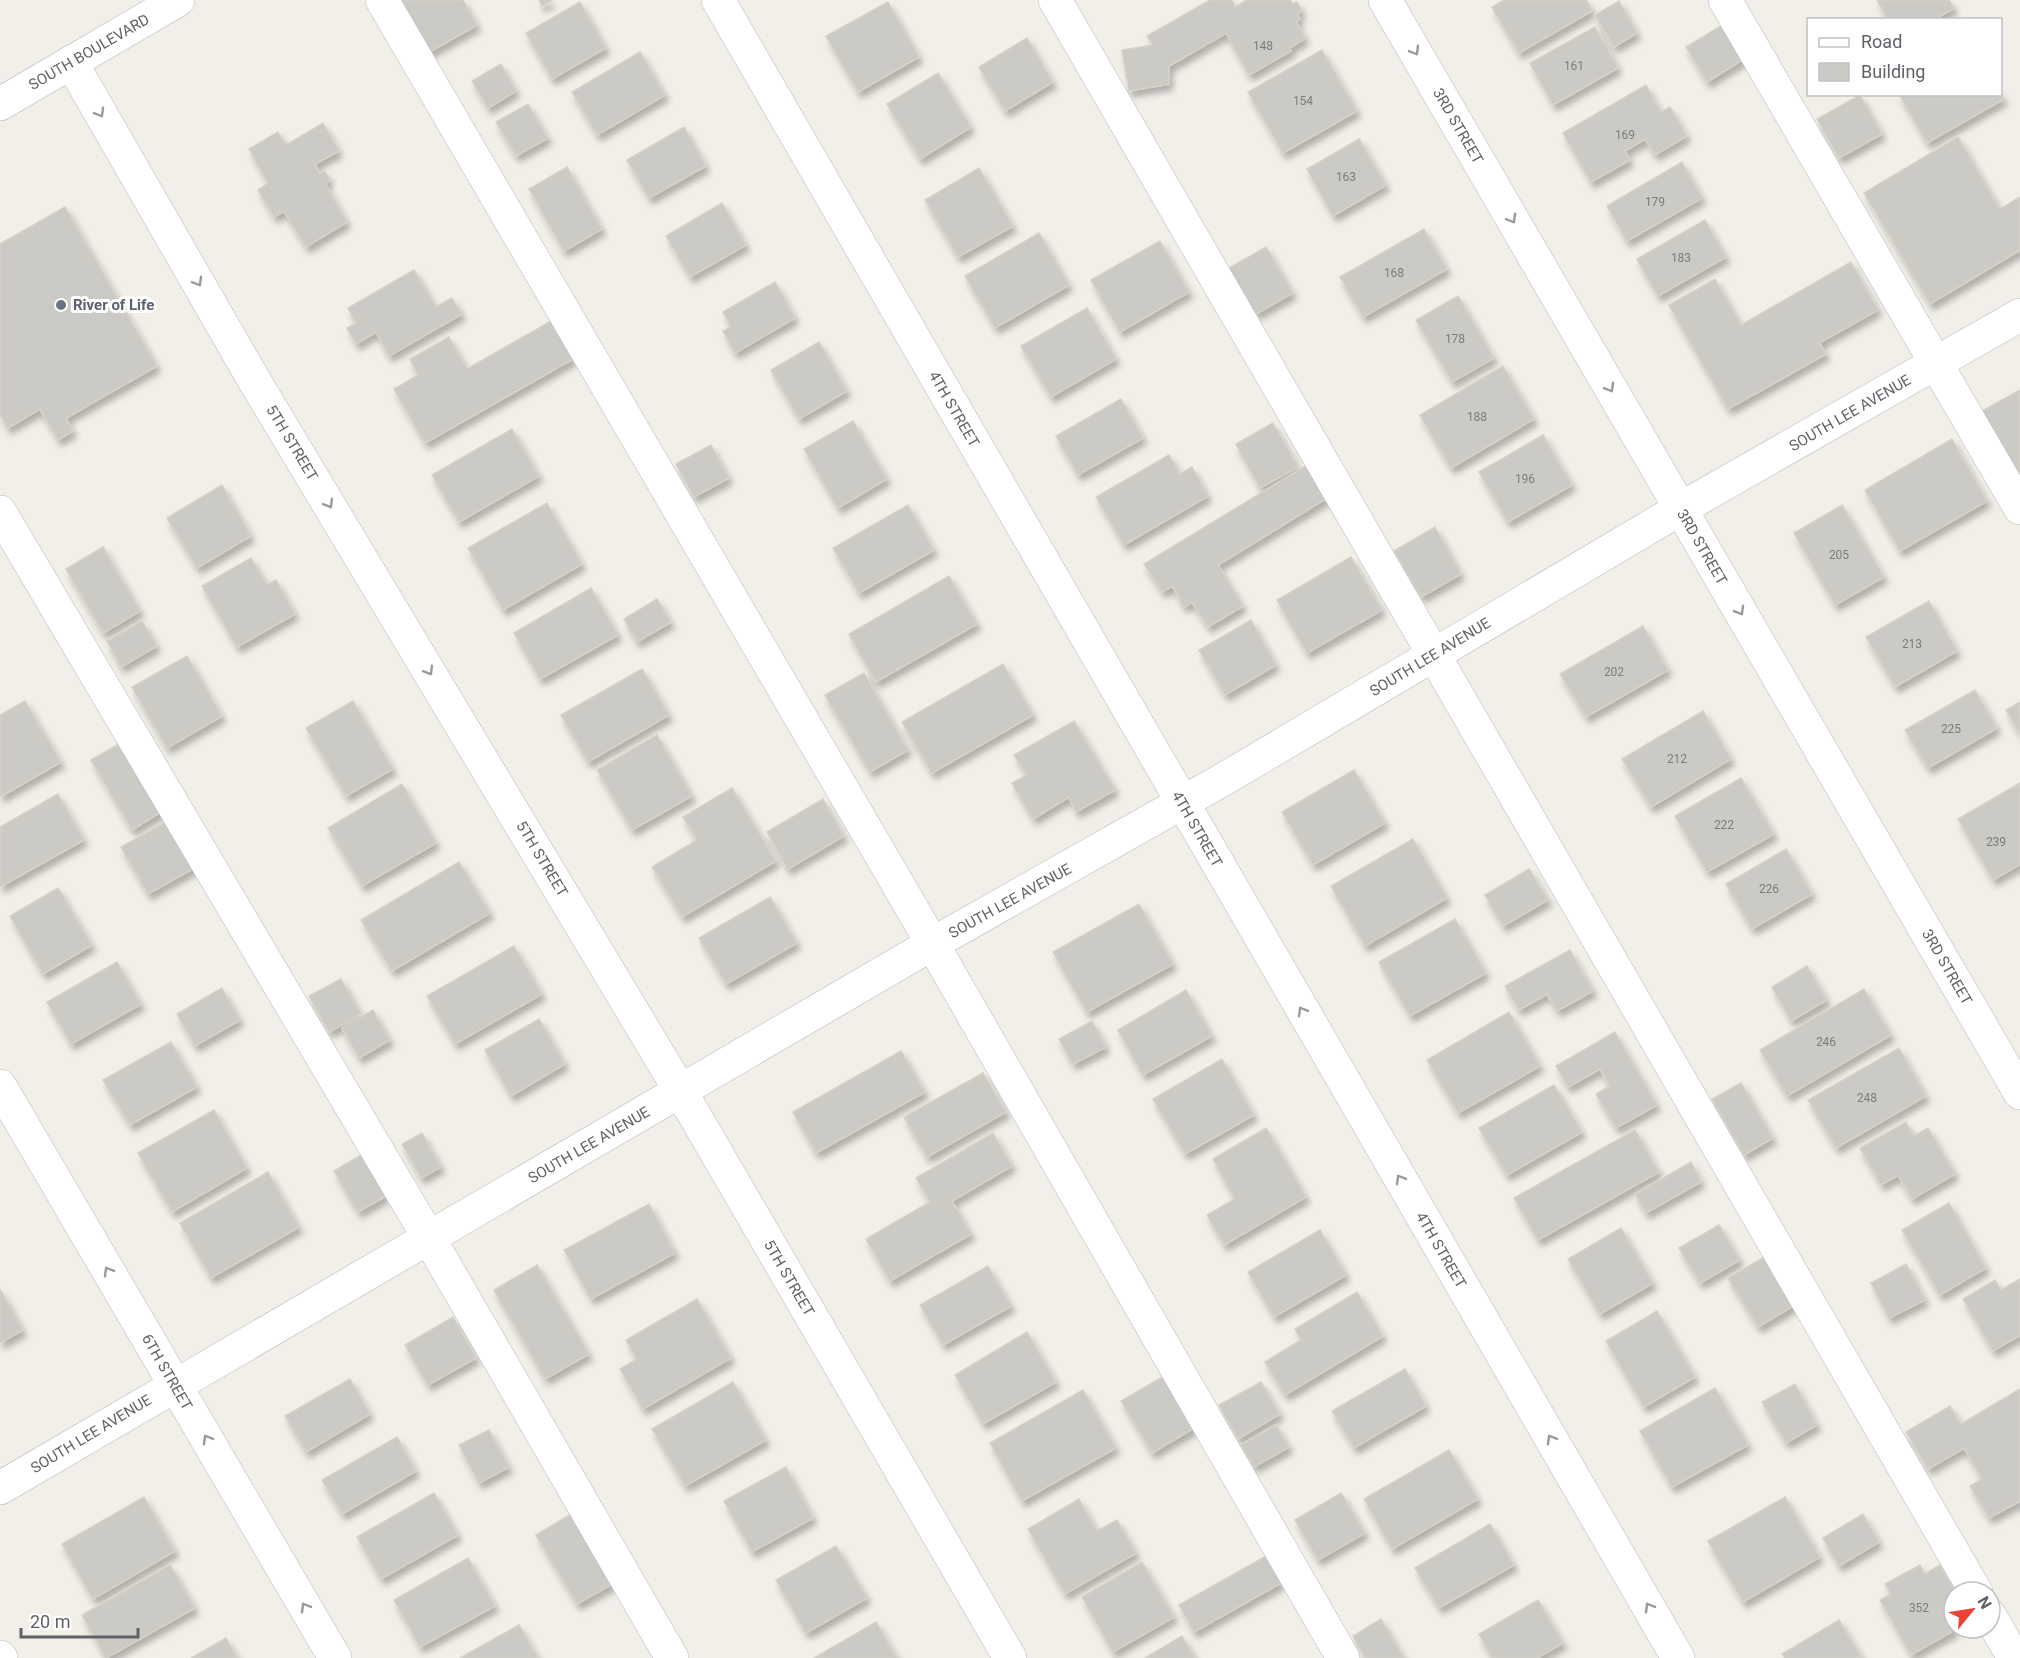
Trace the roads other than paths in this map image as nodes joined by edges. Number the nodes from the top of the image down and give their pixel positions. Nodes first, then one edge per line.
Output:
1 (178, 0) edge
2 (382, 0) edge
3 (718, 0) edge
4 (1056, 0) edge
5 (1385, 0) edge
6 (1725, 0) edge
7 (71, 62) junction
8 (0, 104) edge
9 (2020, 315) edge
10 (1937, 364) junction
11 (2020, 508) edge
12 (1680, 509) junction
13 (0, 512) edge
14 (1433, 655) junction
15 (1182, 803) junction
16 (932, 944) junction
17 (0, 1086) edge
18 (681, 1092) junction
19 (2020, 1093) edge
20 (429, 1238) junction
21 (175, 1385) junction
22 (0, 1488) edge
23 (1969, 1580) edge
24 (2002, 1637) edge
25 (335, 1658) edge
26 (672, 1658) edge
27 (1010, 1658) edge
28 (1343, 1658) edge
29 (1678, 1658) edge
30 (2014, 1658) edge

1 - 7 street, SOUTH BOULEVARD
2 - 16 street
3 - 15 street, 4TH STREET
4 - 14 street
5 -> 12 street, 3RD STREET
6 - 10 street
7 - 8 street, SOUTH BOULEVARD
7 -> 18 street, 5TH STREET
9 - 10 street, SOUTH LEE AVENUE
10 - 11 street
10 - 12 street, SOUTH LEE AVENUE
12 - 14 street, SOUTH LEE AVENUE
12 -> 19 street, 3RD STREET
13 - 20 street
14 - 15 street, SOUTH LEE AVENUE
14 - 23 street
15 - 16 street, SOUTH LEE AVENUE
29 -> 15 street, 4TH STREET
16 - 18 street, SOUTH LEE AVENUE
16 - 28 street
21 -> 17 street, 6TH STREET
18 - 20 street, SOUTH LEE AVENUE
18 - 27 street, 5TH STREET
20 - 21 street, SOUTH LEE AVENUE
20 - 26 street
21 - 22 street, SOUTH LEE AVENUE
25 -> 21 street, 6TH STREET
24 - 30 street

